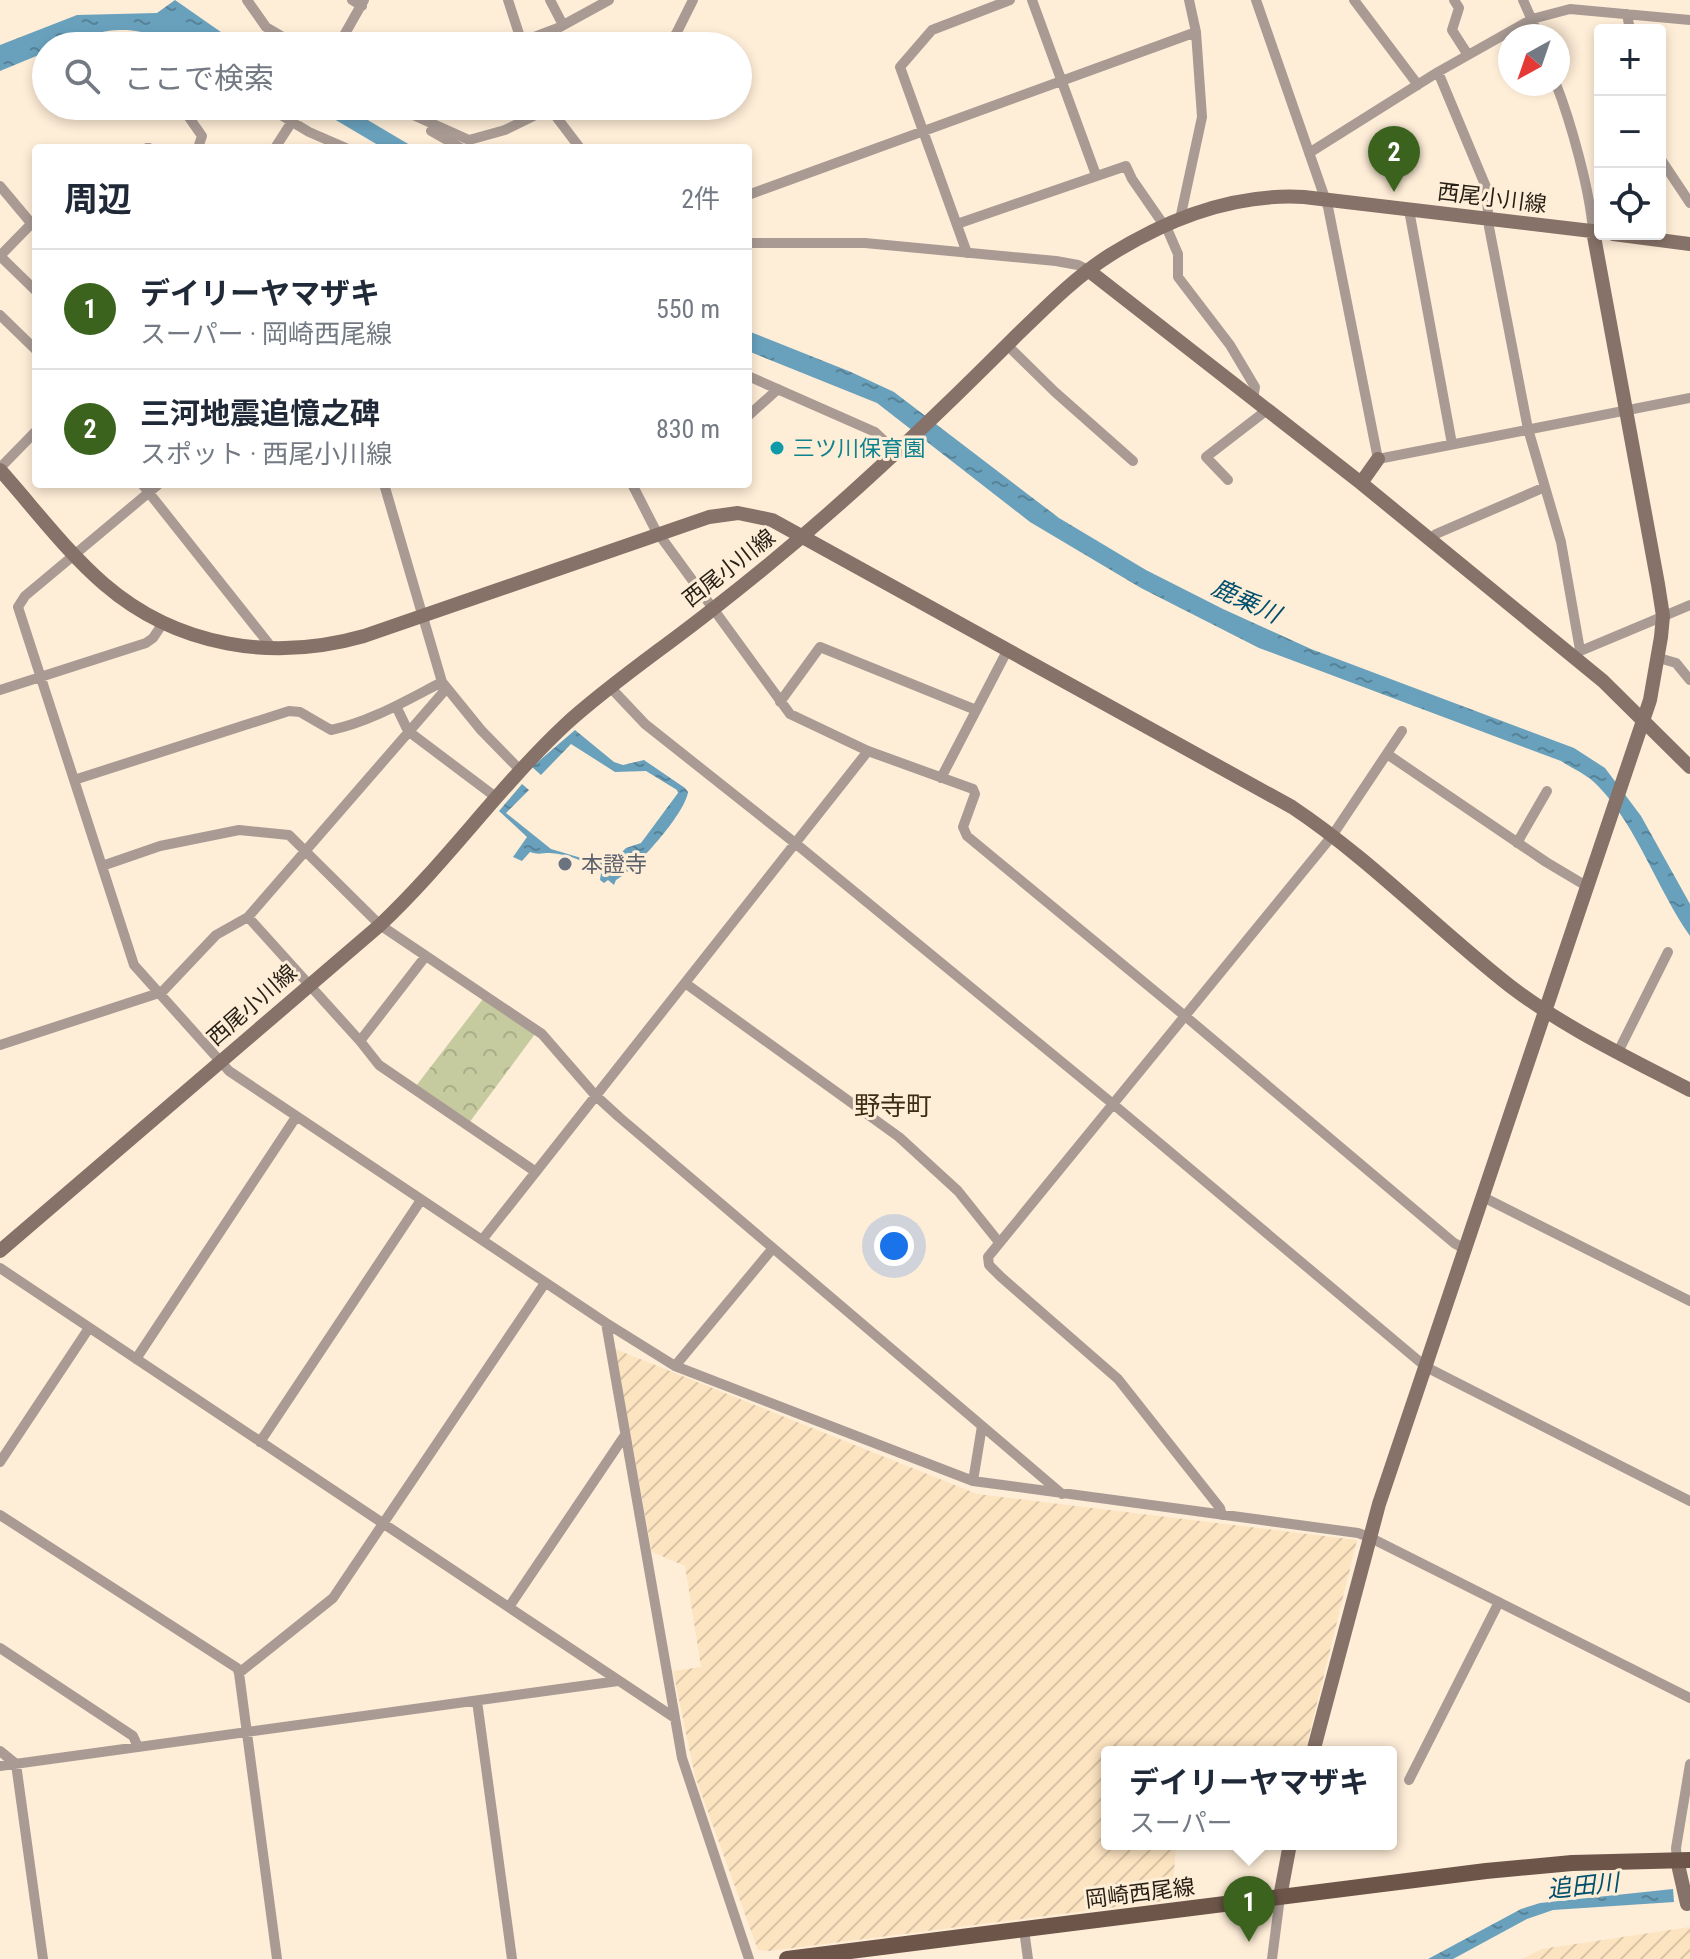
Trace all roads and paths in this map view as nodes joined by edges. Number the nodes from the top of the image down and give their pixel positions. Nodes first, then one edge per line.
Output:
1 (247, 0) edge
2 (352, 0) edge
3 (508, 0) edge
4 (550, 0) edge
5 (609, 0) edge
6 (693, 0) edge
7 (1010, 0) edge
8 (1032, 0) edge
9 (1189, 0) edge
10 (1256, 0) edge
11 (1354, 0) edge
12 (1454, 0) edge
13 (1523, 0) edge
14 (363, 3) edge
15 (1627, 14) junction
16 (1532, 19) junction
17 (1690, 20) edge
18 (1534, 24) edge
19 (1629, 24) edge
20 (563, 25) junction
21 (274, 32) edge
22 (346, 32) edge
23 (518, 32) edge
24 (548, 32) edge
25 (677, 32) edge
26 (1196, 32) junction
27 (1468, 55) junction
28 (1438, 72) junction
29 (1061, 80) junction
30 (1418, 85) junction
31 (1561, 96) edge
32 (191, 120) edge
33 (294, 120) joint
34 (416, 120) edge
35 (423, 120) edge
36 (525, 120) edge
37 (560, 120) edge
38 (922, 131) junction
39 (199, 144) edge
40 (278, 144) edge
41 (339, 144) edge
42 (455, 144) edge
43 (577, 144) edge
44 (1309, 153) junction
45 (1666, 167) edge
46 (1096, 175) junction
47 (0, 186) edge
48 (752, 194) edge
49 (1325, 200) junction
50 (1690, 203) edge
51 (1409, 210) junction
52 (32, 219) edge
53 (1489, 220) junction
54 (1173, 222) junction
55 (32, 223) edge
56 (957, 224) junction
57 (1594, 224) edge
58 (1594, 232) edge
59 (1597, 240) edge
60 (1659, 240) edge
61 (752, 243) edge
62 (1690, 244) edge
63 (967, 253) junction
64 (0, 256) edge
65 (1088, 270) junction
66 (32, 287) edge
67 (0, 315) edge
68 (1007, 345) junction
69 (32, 346) edge
70 (752, 378) edge
71 (778, 389) junction
72 (1690, 398) edge
73 (1253, 399) junction
74 (1267, 410) junction
75 (1625, 410) junction
76 (752, 412) edge
77 (1528, 429) junction
78 (32, 435) edge
79 (1452, 444) junction
80 (899, 450) junction
81 (1378, 459) junction
82 (1133, 461) dead end
83 (0, 469) edge
84 (1228, 480) dead end
85 (1361, 483) junction
86 (1545, 487) junction
87 (146, 488) edge
88 (385, 488) edge
89 (636, 488) edge
90 (661, 535) junction
91 (804, 537) junction
92 (1430, 539) junction
93 (74, 555) junction
94 (1690, 605) edge
95 (714, 609) junction
96 (423, 615) junction
97 (1663, 616) junction
98 (163, 623) junction
99 (274, 650) junction
100 (1007, 651) junction
101 (1577, 654) junction
102 (1659, 658) junction
103 (41, 677) junction
104 (1690, 680) edge
105 (444, 685) junction
106 (611, 688) junction
107 (0, 690) edge
108 (780, 702) junction
109 (396, 706) junction
110 (976, 710) junction
111 (1644, 719) junction
112 (408, 731) junction
113 (1402, 731) dead end
114 (868, 751) junction
115 (1387, 754) junction
116 (1690, 767) edge
117 (521, 771) junction
118 (941, 778) junction
119 (74, 780) junction
120 (1547, 791) dead end
121 (497, 798) junction
122 (1332, 836) junction
123 (795, 843) junction
124 (1517, 843) junction
125 (306, 849) junction
126 (102, 866) junction
127 (1588, 887) junction
128 (248, 917) junction
129 (380, 925) junction
130 (1668, 952) dead end
131 (425, 957) junction
132 (685, 983) junction
133 (309, 985) junction
134 (158, 993) junction
135 (1545, 1011) junction
136 (1185, 1016) junction
137 (360, 1041) junction
138 (0, 1045) edge
139 (1618, 1052) junction
140 (219, 1063) junction
141 (1690, 1090) edge
142 (595, 1095) junction
143 (1113, 1104) junction
144 (296, 1117) junction
145 (536, 1172) junction
146 (1483, 1197) junction
147 (421, 1200) junction
148 (482, 1240) junction
149 (998, 1241) junction
150 (773, 1248) junction
151 (1465, 1249) junction
152 (0, 1251) edge
153 (0, 1268) edge
154 (545, 1283) junction
155 (1690, 1301) edge
156 (606, 1323) junction
157 (89, 1328) junction
158 (136, 1359) junction
159 (675, 1366) junction
160 (1426, 1367) junction
161 (982, 1426) junction
162 (625, 1435) junction
163 (260, 1442) junction
164 (0, 1462) edge
165 (973, 1481) junction
166 (1063, 1495) junction
167 (1690, 1501) edge
168 (0, 1515) edge
169 (1222, 1515) junction
170 (384, 1525) junction
171 (1369, 1537) junction
172 (1499, 1602) junction
173 (509, 1607) junction
174 (0, 1648) edge
175 (239, 1673) junction
176 (618, 1681) junction
177 (1690, 1698) edge
178 (477, 1701) junction
179 (675, 1718) junction
180 (246, 1733) junction
181 (1315, 1746) edge
182 (138, 1747) junction
183 (0, 1751) edge
184 (16, 1764) junction
185 (1690, 1764) edge
186 (0, 1766) edge
187 (1409, 1780) dead end
188 (1289, 1850) edge
189 (1683, 1860) edge
190 (1280, 1897) junction
191 (1687, 1904) dead end
192 (1024, 1930) junction
193 (43, 1959) edge
194 (277, 1959) edge
195 (512, 1959) edge
196 (749, 1959) edge
197 (787, 1959) edge
198 (1028, 1959) edge
199 (1272, 1959) edge

1 - 21 street
2 - 14 street
3 - 23 street
4 - 20 street
5 - 20 street
6 - 25 street
7 - 38 street
8 - 29 street
9 - 26 street
10 - 44 street
11 - 30 street
12 - 27 street
13 - 16 street
14 - 22 street
15 - 16 street
15 - 17 street
15 - 19 street
16 - 18 street
16 - 27 street
20 - 24 street
26 - 29 street
26 - 54 street
27 - 28 street
28 - 30 street
28 - 53 street
29 - 38 street
29 - 46 street
30 - 44 street
31 - 57 street
32 - 39 street
33 - 40 street
33 - 41 street
34 - 42 street
35 - 36 street
37 - 43 street
38 - 48 street
38 - 56 street
44 - 49 street
45 - 50 street
46 - 54 street
46 - 56 street
47 - 52 street
49 - 51 street, 西尾小川線
49 - 54 street, 西尾小川線
49 - 81 street
51 - 53 street, 西尾小川線
51 - 79 street
53 - 58 street, 西尾小川線
53 - 77 street
54 - 65 street, 西尾小川線
54 - 73 street
55 - 64 street
56 - 63 street
59 - 75 street
60 - 62 street
61 - 63 street
63 - 65 street
64 - 66 street
65 - 68 street, 西尾小川線
65 - 73 street
67 - 69 street
68 - 80 street, 西尾小川線
68 - 82 street
70 - 71 street
71 - 76 street
71 - 80 street
72 - 75 street
73 - 74 street
74 - 84 street
74 - 85 street
75 - 77 street
75 - 97 street
77 - 79 street
77 - 86 street
78 - 83 street
79 - 81 street
80 - 91 street, 西尾小川線
81 - 85 street
83 - 93 street
85 - 92 street
86 - 92 street
86 - 101 street
87 - 93 street
87 - 99 street
88 - 96 street
89 - 90 street
90 - 91 street
90 - 95 street
90 - 96 street
91 - 95 street, 西尾小川線
91 - 100 street
92 - 101 street
93 - 98 street
93 - 103 street
94 - 97 street
95 - 106 street, 西尾小川線
95 - 108 street
96 - 99 street
96 - 105 street
97 - 101 street
97 - 102 street
98 - 99 street
98 - 103 street
100 - 110 street
100 - 122 street
101 - 111 street
102 - 104 street
102 - 111 street
103 - 107 street
103 - 119 street
105 - 109 street
105 - 112 street
105 - 117 street
106 - 117 street, 西尾小川線
106 - 123 street
108 - 110 street
108 - 114 street
109 - 112 street
109 - 119 street
110 - 118 street
111 - 116 street
111 - 127 street
112 - 121 street
112 - 125 street
113 - 115 street
114 - 118 street
114 - 123 street
115 - 122 street
115 - 124 street
117 - 121 street, 西尾小川線
118 - 136 street
119 - 126 street
120 - 124 street
121 - 129 street, 西尾小川線
122 - 135 street
122 - 136 street
123 - 132 street
123 - 143 street
124 - 127 street
125 - 126 street
125 - 128 street
125 - 129 street
126 - 134 street
127 - 135 street
128 - 133 street
128 - 134 street
129 - 131 street
129 - 133 street, 西尾小川線
130 - 139 street
131 - 137 street
131 - 142 street
132 - 142 street
132 - 149 street
133 - 137 street
133 - 140 street, 西尾小川線
134 - 138 street
134 - 140 street
135 - 139 street
135 - 146 street
136 - 143 street
136 - 151 street
137 - 145 street
139 - 141 street
140 - 144 street
140 - 152 street, 西尾小川線
142 - 145 street
142 - 150 street
143 - 149 street
143 - 160 street
144 - 147 street
144 - 158 street
145 - 148 street
146 - 151 street
146 - 155 street
147 - 148 street
147 - 163 street
148 - 154 street
149 - 169 street
150 - 159 street
150 - 161 street
151 - 160 street
153 - 157 street
154 - 156 street
154 - 170 street
156 - 159 street
156 - 162 street
157 - 158 street
157 - 164 street
158 - 163 street
159 - 165 street
160 - 167 street
160 - 171 street
161 - 165 street
161 - 166 street
162 - 173 street
162 - 179 street
163 - 170 street
165 - 166 street
166 - 169 street
168 - 175 street
169 - 171 street
170 - 173 street
170 - 175 street
171 - 172 street
171 - 181 street
172 - 177 street
172 - 187 street
173 - 176 street
174 - 182 street
175 - 180 street
176 - 178 street
176 - 179 street
178 - 180 street
178 - 195 street
179 - 196 street
180 - 182 street
180 - 194 street
182 - 184 street
183 - 184 street
184 - 186 street
184 - 193 street
185 - 189 street
188 - 190 street
189 - 190 main road, 岡崎西尾線
189 - 191 street
190 - 192 main road, 岡崎西尾線
190 - 199 street
192 - 197 main road, 岡崎西尾線
192 - 198 street

